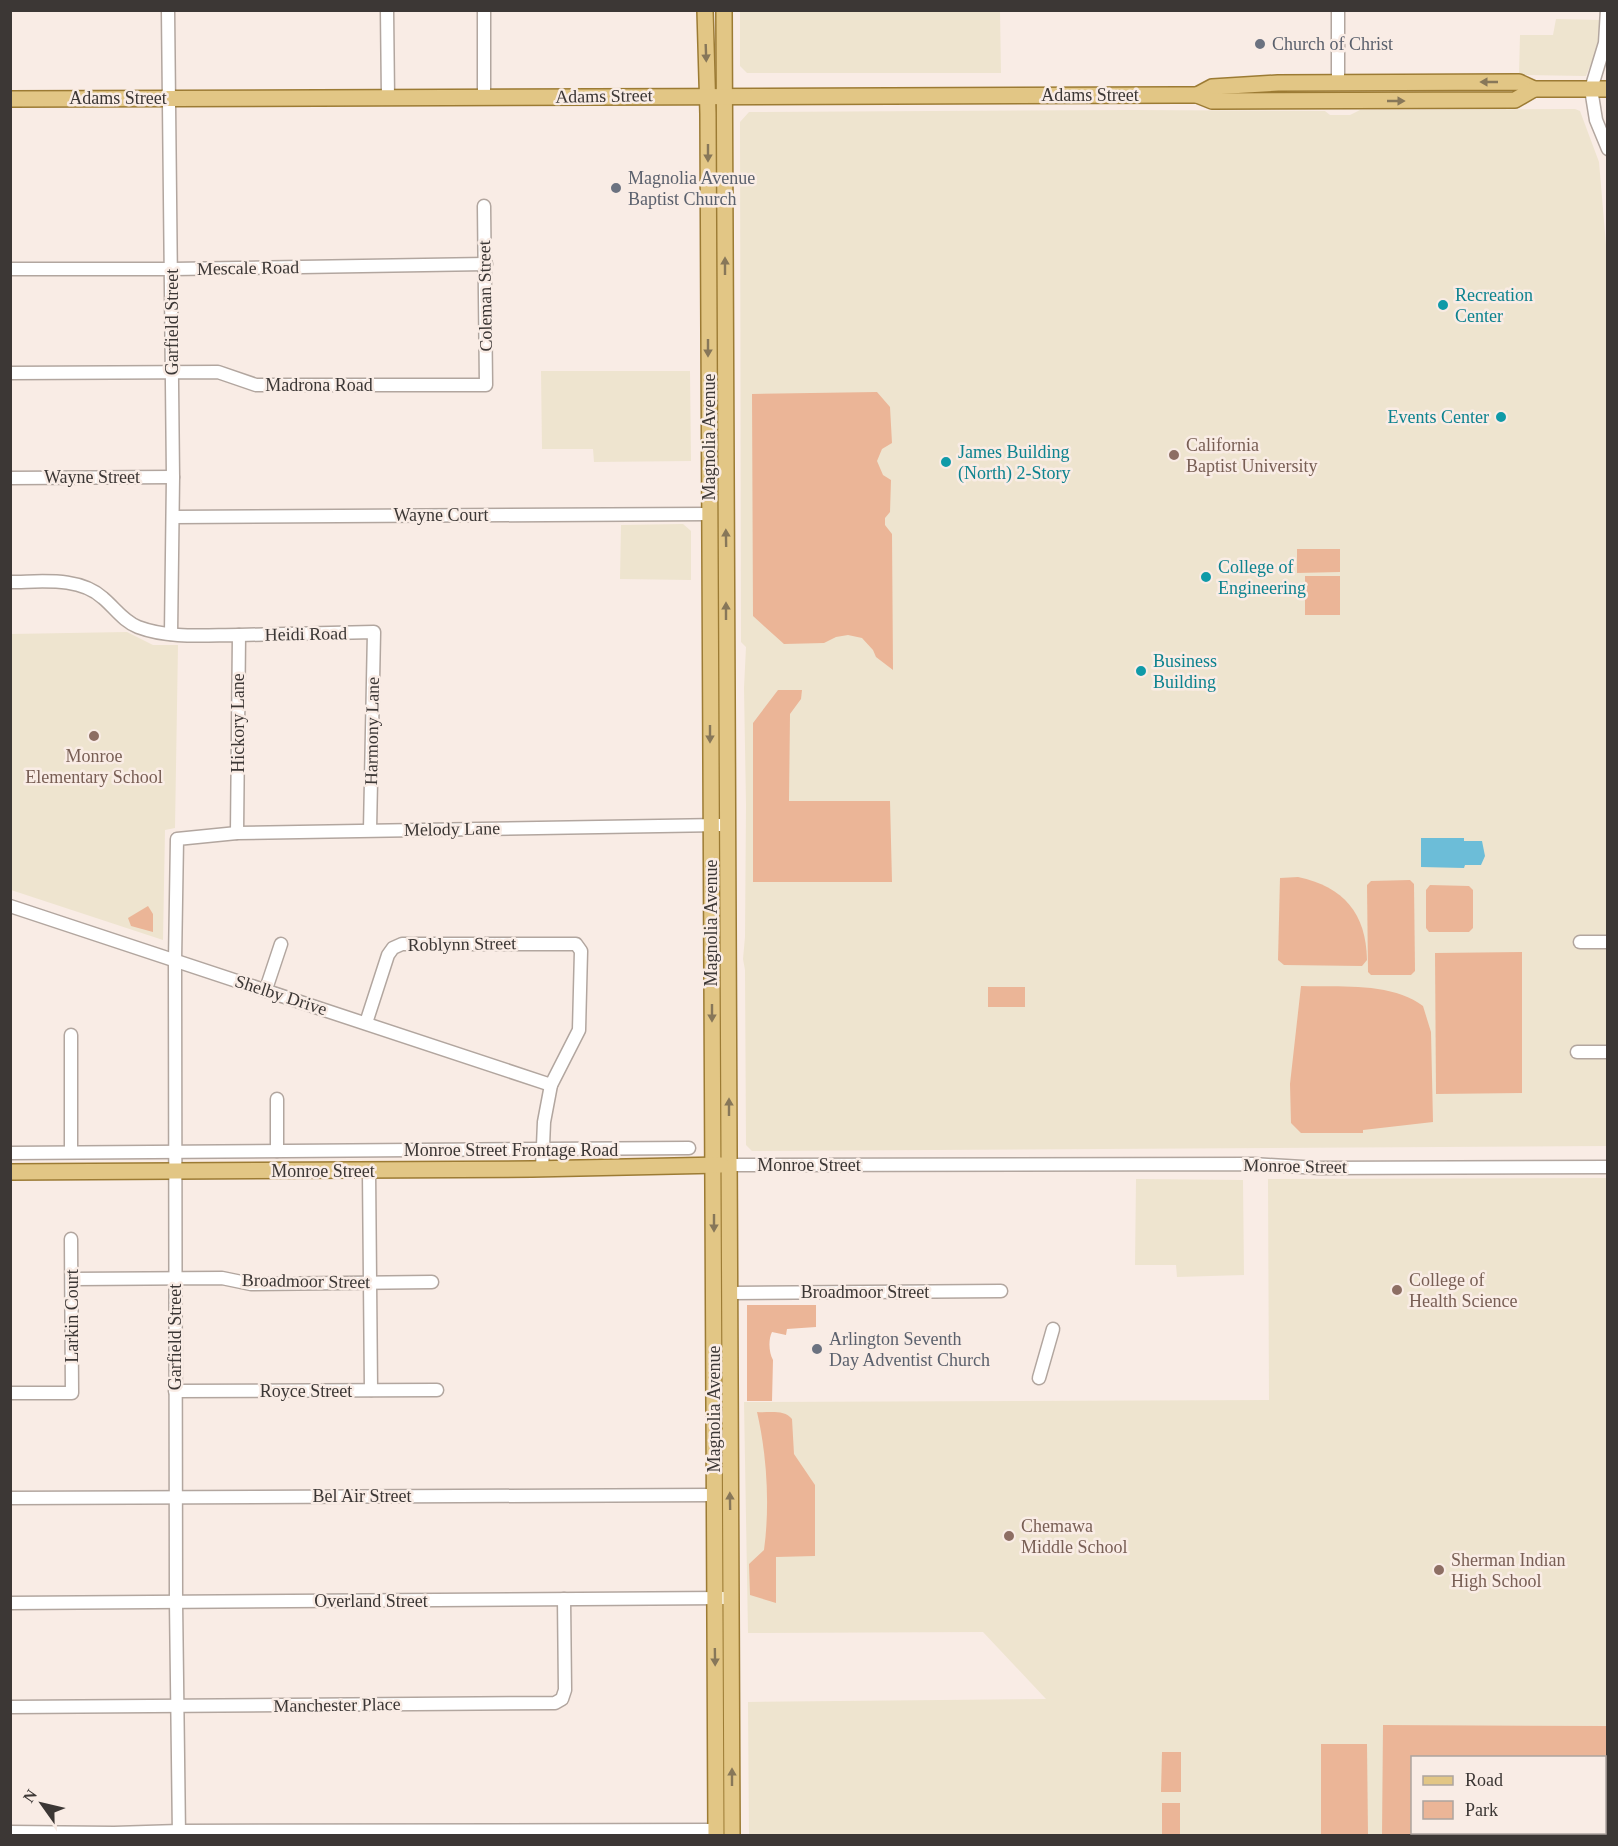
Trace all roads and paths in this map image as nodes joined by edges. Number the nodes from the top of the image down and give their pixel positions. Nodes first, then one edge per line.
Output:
1 (168, 10) edge
2 (387, 10) edge
3 (484, 10) edge
4 (705, 10) edge
5 (724, 10) edge
6 (1338, 10) edge
7 (1608, 10) edge
8 (1338, 82) junction
9 (1249, 85) junction
10 (1534, 89) junction
11 (1591, 89) junction
12 (1608, 89) edge
13 (707, 95) junction
14 (724, 95) junction
15 (1197, 95) junction
16 (484, 97) junction
17 (169, 98) junction
18 (388, 98) junction
19 (10, 99) edge
20 (1237, 101) junction
21 (1608, 149) edge
22 (484, 206) dead end
23 (486, 264) junction
24 (10, 269) edge
25 (172, 269) junction
26 (10, 373) edge
27 (172, 374) junction
28 (486, 385) joint
29 (173, 477) junction
30 (10, 478) edge
31 (726, 513) junction
32 (709, 514) junction
33 (173, 516) junction
34 (10, 582) edge
35 (374, 632) joint
36 (171, 634) junction
37 (239, 635) junction
38 (711, 825) junction
39 (728, 825) junction
40 (370, 830) junction
41 (237, 833) junction
42 (177, 839) joint
43 (10, 906) edge
44 (1580, 942) dead end
45 (1608, 942) edge
46 (281, 944) dead end
47 (175, 961) junction
48 (266, 990) junction
49 (366, 1023) junction
50 (71, 1035) dead end
51 (1576, 1052) dead end
52 (1608, 1052) edge
53 (551, 1085) junction
54 (278, 1099) dead end
55 (688, 1148) dead end
56 (542, 1150) junction
57 (278, 1151) junction
58 (71, 1152) junction
59 (175, 1152) junction
60 (10, 1153) edge
61 (713, 1165) junction
62 (729, 1165) junction
63 (1608, 1167) edge
64 (542, 1169) junction
65 (174, 1170) junction
66 (369, 1171) junction
67 (10, 1172) edge
68 (71, 1239) dead end
69 (175, 1278) junction
70 (72, 1279) junction
71 (370, 1282) junction
72 (432, 1282) dead end
73 (1001, 1291) dead end
74 (730, 1293) junction
75 (1053, 1329) dead end
76 (1039, 1378) dead end
77 (371, 1390) junction
78 (437, 1390) dead end
79 (175, 1391) junction
80 (10, 1393) edge
81 (714, 1495) junction
82 (176, 1497) junction
83 (10, 1498) edge
84 (731, 1597) junction
85 (715, 1598) junction
86 (564, 1599) junction
87 (176, 1602) junction
88 (10, 1603) edge
89 (178, 1706) junction
90 (10, 1707) edge
91 (10, 1832) edge
92 (179, 1833) edge
93 (716, 1833) edge
94 (732, 1836) edge

1 - 17 street, Garfield Street
2 - 18 street
3 - 16 street
4 -> 13 main road, Magnolia Avenue
5 - 14 main road, Magnolia Avenue
6 - 8 street
7 - 11 street
8 - 9 main road, Adams Street
10 -> 8 main road, Adams Street
9 - 15 main road, Adams Street
9 - 20 main road
10 - 11 main road, Adams Street
20 -> 10 main road, Adams Street
11 - 12 main road, Adams Street
11 - 21 street
13 - 14 main road, Adams Street
13 - 16 main road, Adams Street
13 -> 32 main road, Magnolia Avenue
14 - 15 main road, Adams Street
31 -> 14 main road, Magnolia Avenue
15 - 20 main road, Adams Street
16 - 18 main road, Adams Street
17 - 18 main road, Adams Street
17 - 19 main road, Adams Street
17 - 25 street, Garfield Street
22 - 23 street, Coleman Street
23 - 25 street, Mescale Road
23 - 28 street, Coleman Street
24 - 25 street, Mescale Road
25 - 27 street, Garfield Street
26 - 27 street, Madrona Road
27 - 28 street, Madrona Road
27 - 29 street, Garfield Street
29 - 30 street, Wayne Street
29 - 33 street, Garfield Street
31 - 32 main road
39 -> 31 main road, Magnolia Avenue
32 - 33 street, Wayne Court
32 -> 38 main road, Magnolia Avenue
33 - 36 street, Garfield Street
34 - 36 street
35 - 37 street, Heidi Road
35 - 40 street, Harmony Lane
36 - 37 street
37 - 41 street, Hickory Lane
38 - 39 street, Melody Lane
38 - 40 street, Melody Lane
38 -> 61 main road, Magnolia Avenue
62 -> 39 main road, Magnolia Avenue
40 - 41 street, Melody Lane
41 - 42 street, Melody Lane
42 - 47 street, Garfield Street
43 - 47 street, Shelby Drive
44 - 45 street
46 - 48 street
47 - 48 street, Shelby Drive
47 - 59 street, Garfield Street
48 - 49 street, Shelby Drive
49 - 53 street, Shelby Drive
49 - 53 street, Roblynn Street
50 - 58 street
51 - 52 street
53 - 56 street
54 - 57 street
55 - 56 street, Monroe Street Frontage Road
56 - 57 street, Monroe Street Frontage Road
56 - 64 street
57 - 59 street, Monroe Street Frontage Road
58 - 59 street, Monroe Street Frontage Road
58 - 60 street, Monroe Street Frontage Road
59 - 65 street, Garfield Street
61 - 62 main road, Monroe Street
61 - 64 main road, Monroe Street
61 -> 81 main road, Magnolia Avenue
62 - 63 street, Monroe Street
62 - 74 main road, Magnolia Avenue
64 - 66 main road, Monroe Street
65 - 66 main road, Monroe Street
65 - 67 main road, Monroe Street
65 - 69 street, Garfield Street
66 - 71 street
68 - 70 street, Larkin Court
69 - 70 street, Broadmoor Street
69 - 71 street, Broadmoor Street
69 - 79 street, Garfield Street
70 - 80 street, Larkin Court
71 - 72 street, Broadmoor Street
71 - 77 street
73 - 74 street, Broadmoor Street
84 -> 74 main road, Magnolia Avenue
75 - 76 street
77 - 78 street, Royce Street
77 - 79 street, Royce Street
79 - 82 street, Garfield Street
81 - 82 street, Bel Air Street
81 - 85 main road, Magnolia Avenue
82 - 83 street, Bel Air Street
82 - 87 street, Garfield Street
84 - 85 street, Overland Street
94 -> 84 main road, Magnolia Avenue
85 - 86 street, Overland Street
85 -> 93 main road, Magnolia Avenue
86 - 87 street, Overland Street
86 - 89 street, Manchester Place
87 - 88 street, Overland Street
87 - 89 street, Garfield Street
89 - 90 street, Manchester Place
89 - 92 street, Garfield Street
91 - 92 street
92 - 93 street

